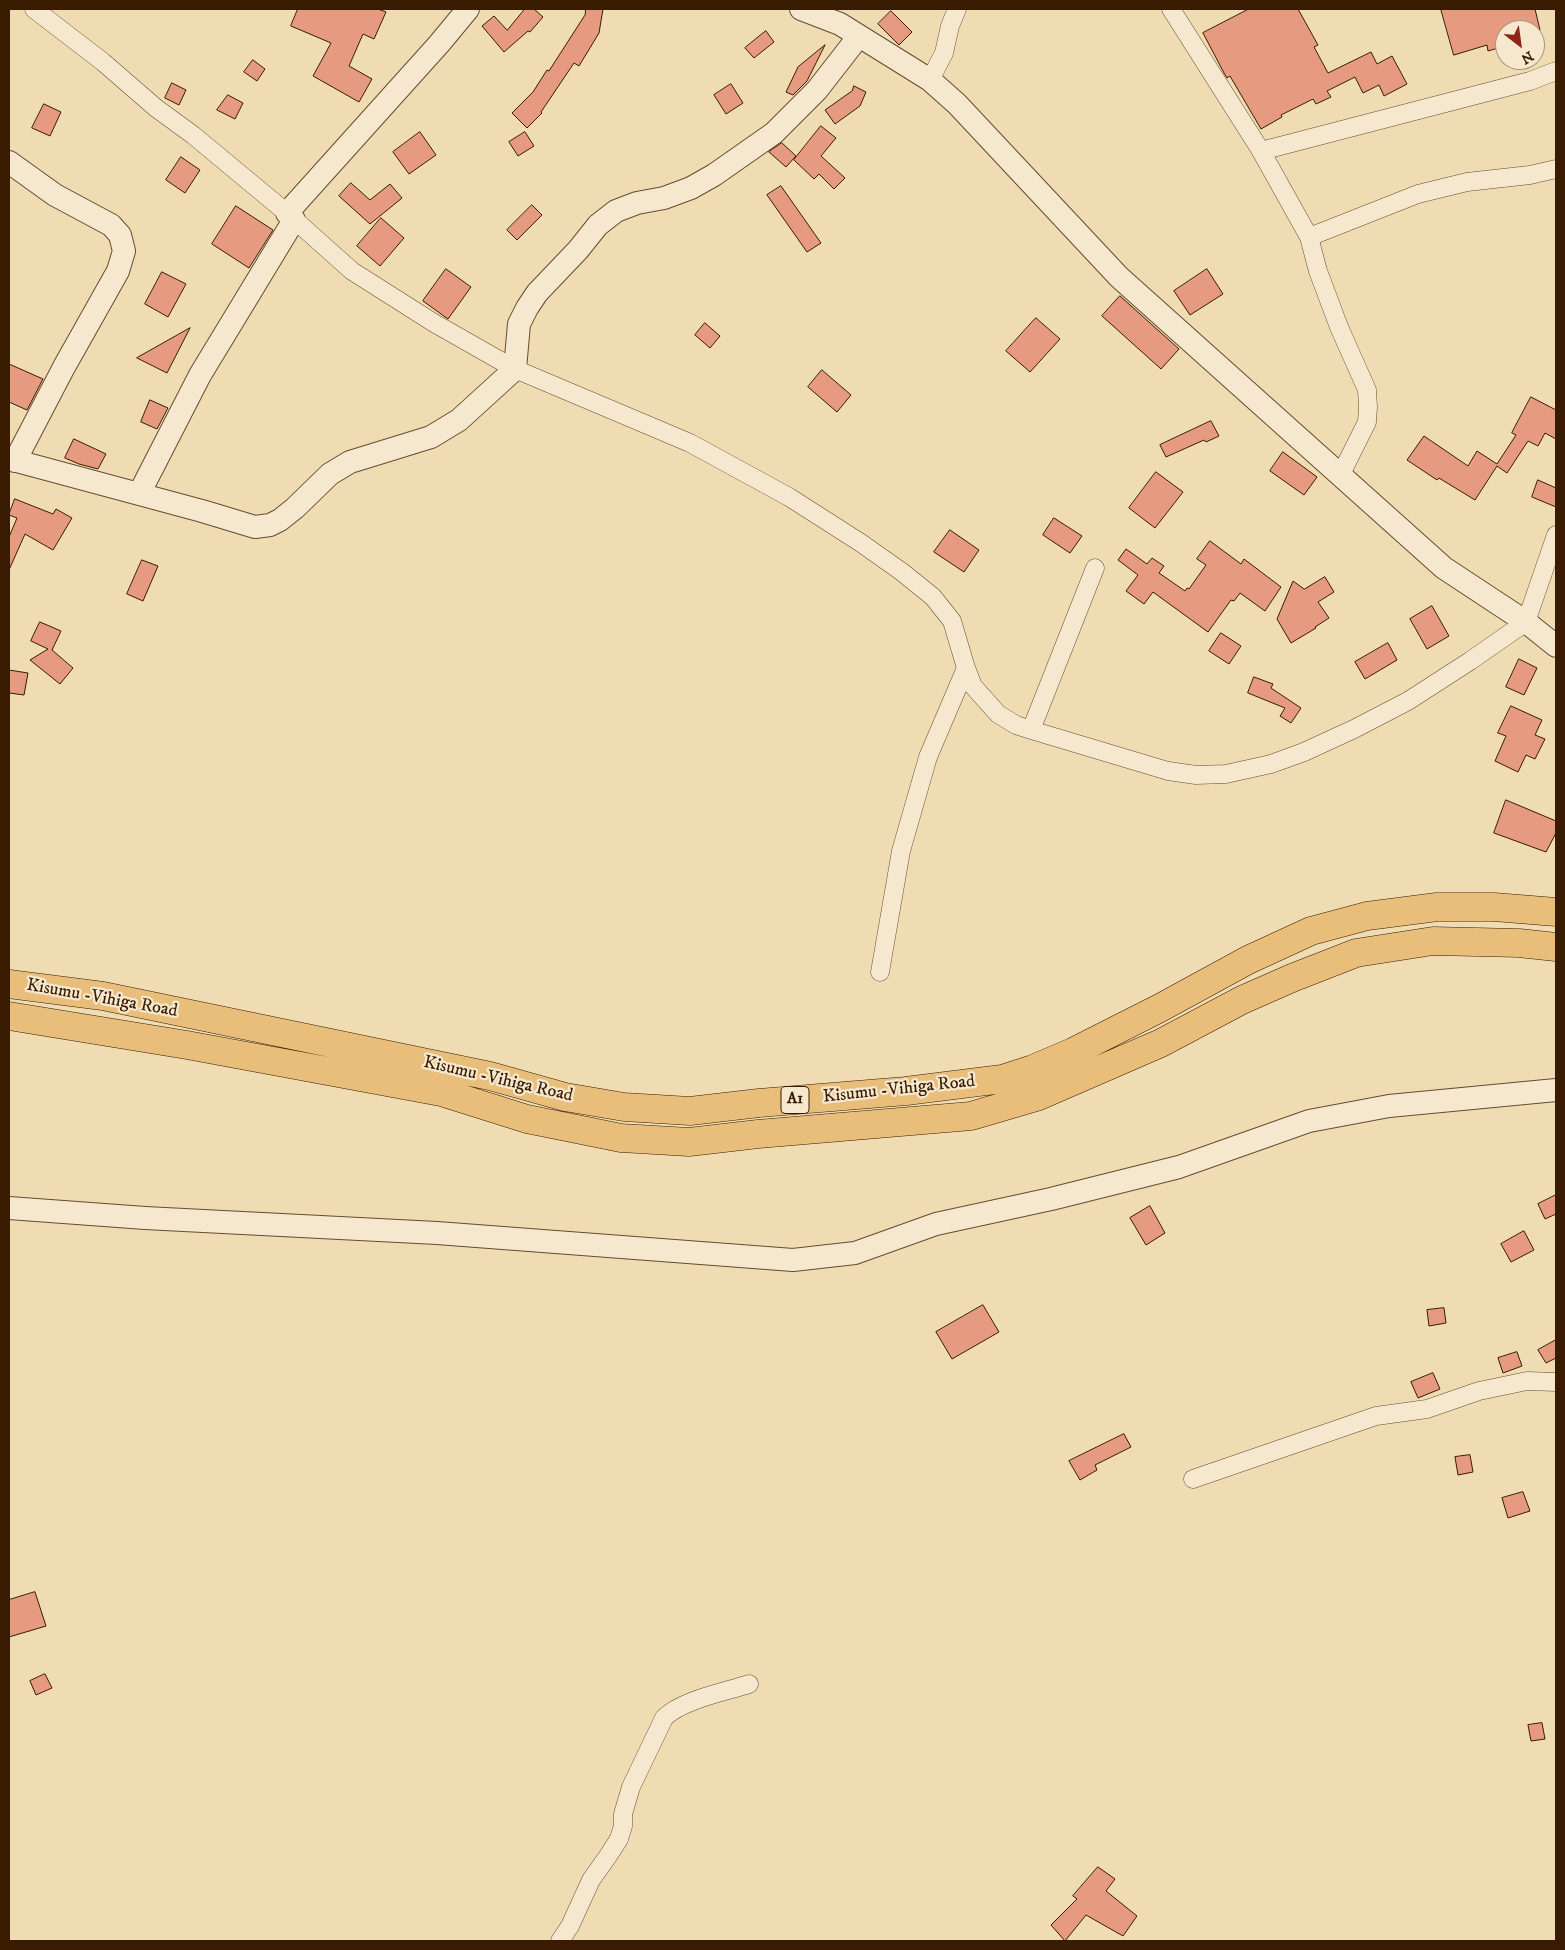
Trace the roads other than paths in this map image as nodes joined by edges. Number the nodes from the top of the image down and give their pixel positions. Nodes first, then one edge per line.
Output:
1 (34, 9) edge
2 (468, 9) edge
3 (801, 9) edge
4 (957, 9) edge
5 (1171, 9) edge
6 (859, 36) junction
7 (1556, 71) edge
8 (930, 80) junction
9 (1261, 151) junction
10 (9, 162) edge
11 (1556, 169) edge
12 (290, 217) junction
13 (1309, 237) junction
14 (516, 369) junction
15 (12, 460) edge
16 (1340, 476) junction
17 (139, 494) junction
18 (1556, 535) edge
19 (1096, 568) dead end
20 (1526, 622) junction
21 (1556, 646) edge
22 (966, 668) junction
23 (1032, 730) junction
24 (1556, 912) edge
25 (1556, 947) edge
26 (880, 972) dead end
27 (9, 984) edge
28 (9, 1016) edge
29 (1556, 1090) edge
30 (9, 1208) edge
31 (1556, 1382) edge
32 (1193, 1479) dead end
33 (749, 1684) dead end
34 (560, 1941) edge

1 - 12 street
2 - 12 street
3 - 6 street
4 - 8 street
5 - 9 street
6 - 8 street
6 - 14 street
7 - 9 street
8 - 16 street
9 - 13 street
10 - 15 street
11 - 13 street
12 - 14 street
12 - 17 street
13 - 16 street
14 - 17 street
14 - 22 street
15 - 17 street
16 - 20 street
18 - 20 street
19 - 23 street
20 - 21 street
20 - 23 street
22 - 23 street
22 - 26 street
24 - 27 highway, Kisumu -Vihiga Road / A1
25 - 28 highway, Kisumu -Vihiga Road / A1
29 - 30 street
31 - 32 street
33 - 34 street

